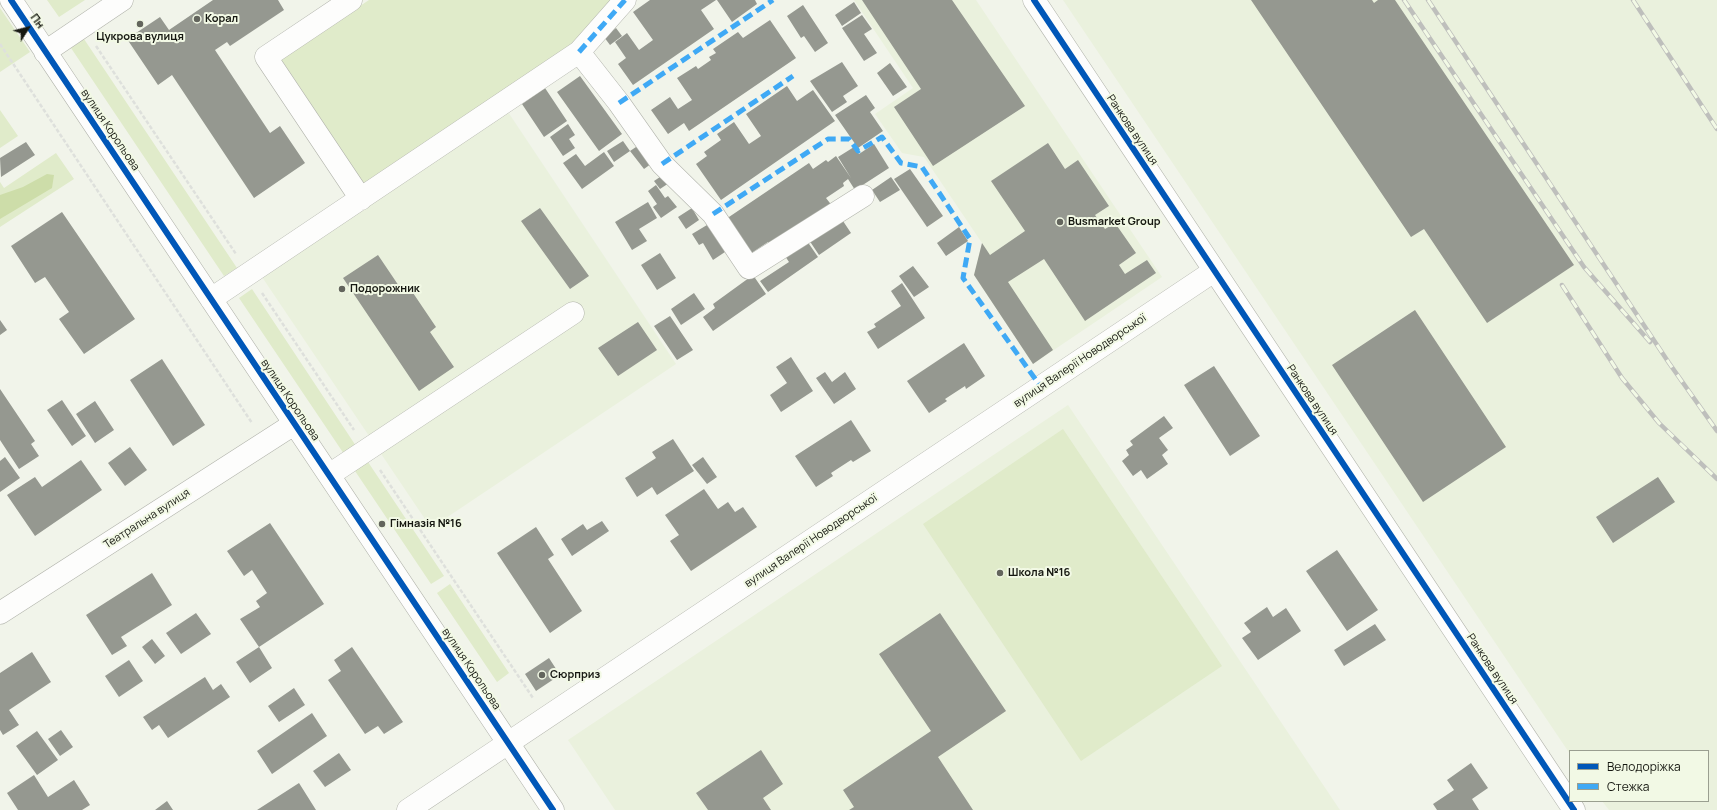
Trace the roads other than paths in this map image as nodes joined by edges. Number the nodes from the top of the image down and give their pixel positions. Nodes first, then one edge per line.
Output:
1 (11, 0) edge
2 (122, 0) edge
3 (351, 0) edge
4 (625, 0) edge
5 (1034, 0) edge
6 (45, 52) junction
7 (579, 52) junction
8 (863, 196) dead end
9 (361, 199) junction
10 (1214, 271) junction
11 (211, 299) junction
12 (573, 313) dead end
13 (294, 424) junction
14 (329, 475) junction
15 (0, 614) edge
16 (509, 744) junction
17 (408, 810) edge
18 (553, 810) edge
19 (1574, 810) edge

1 - 6 street, вулиця Корольова
2 - 6 street
3 - 9 street
4 - 7 street
5 - 10 street, Ранкова вулиця
6 - 11 street, вулиця Корольова
7 - 8 street
7 - 9 street
9 - 11 street
10 - 16 street, вулиця Валерії Новодворської
10 - 19 street, Ранкова вулиця
11 - 13 street, вулиця Корольова
12 - 14 street
13 - 14 street, вулиця Корольова
13 - 15 street, Театральна вулиця
14 - 16 street, вулиця Корольова
16 - 17 street, вулиця Валерії Новодворської
16 - 18 street, вулиця Корольова

